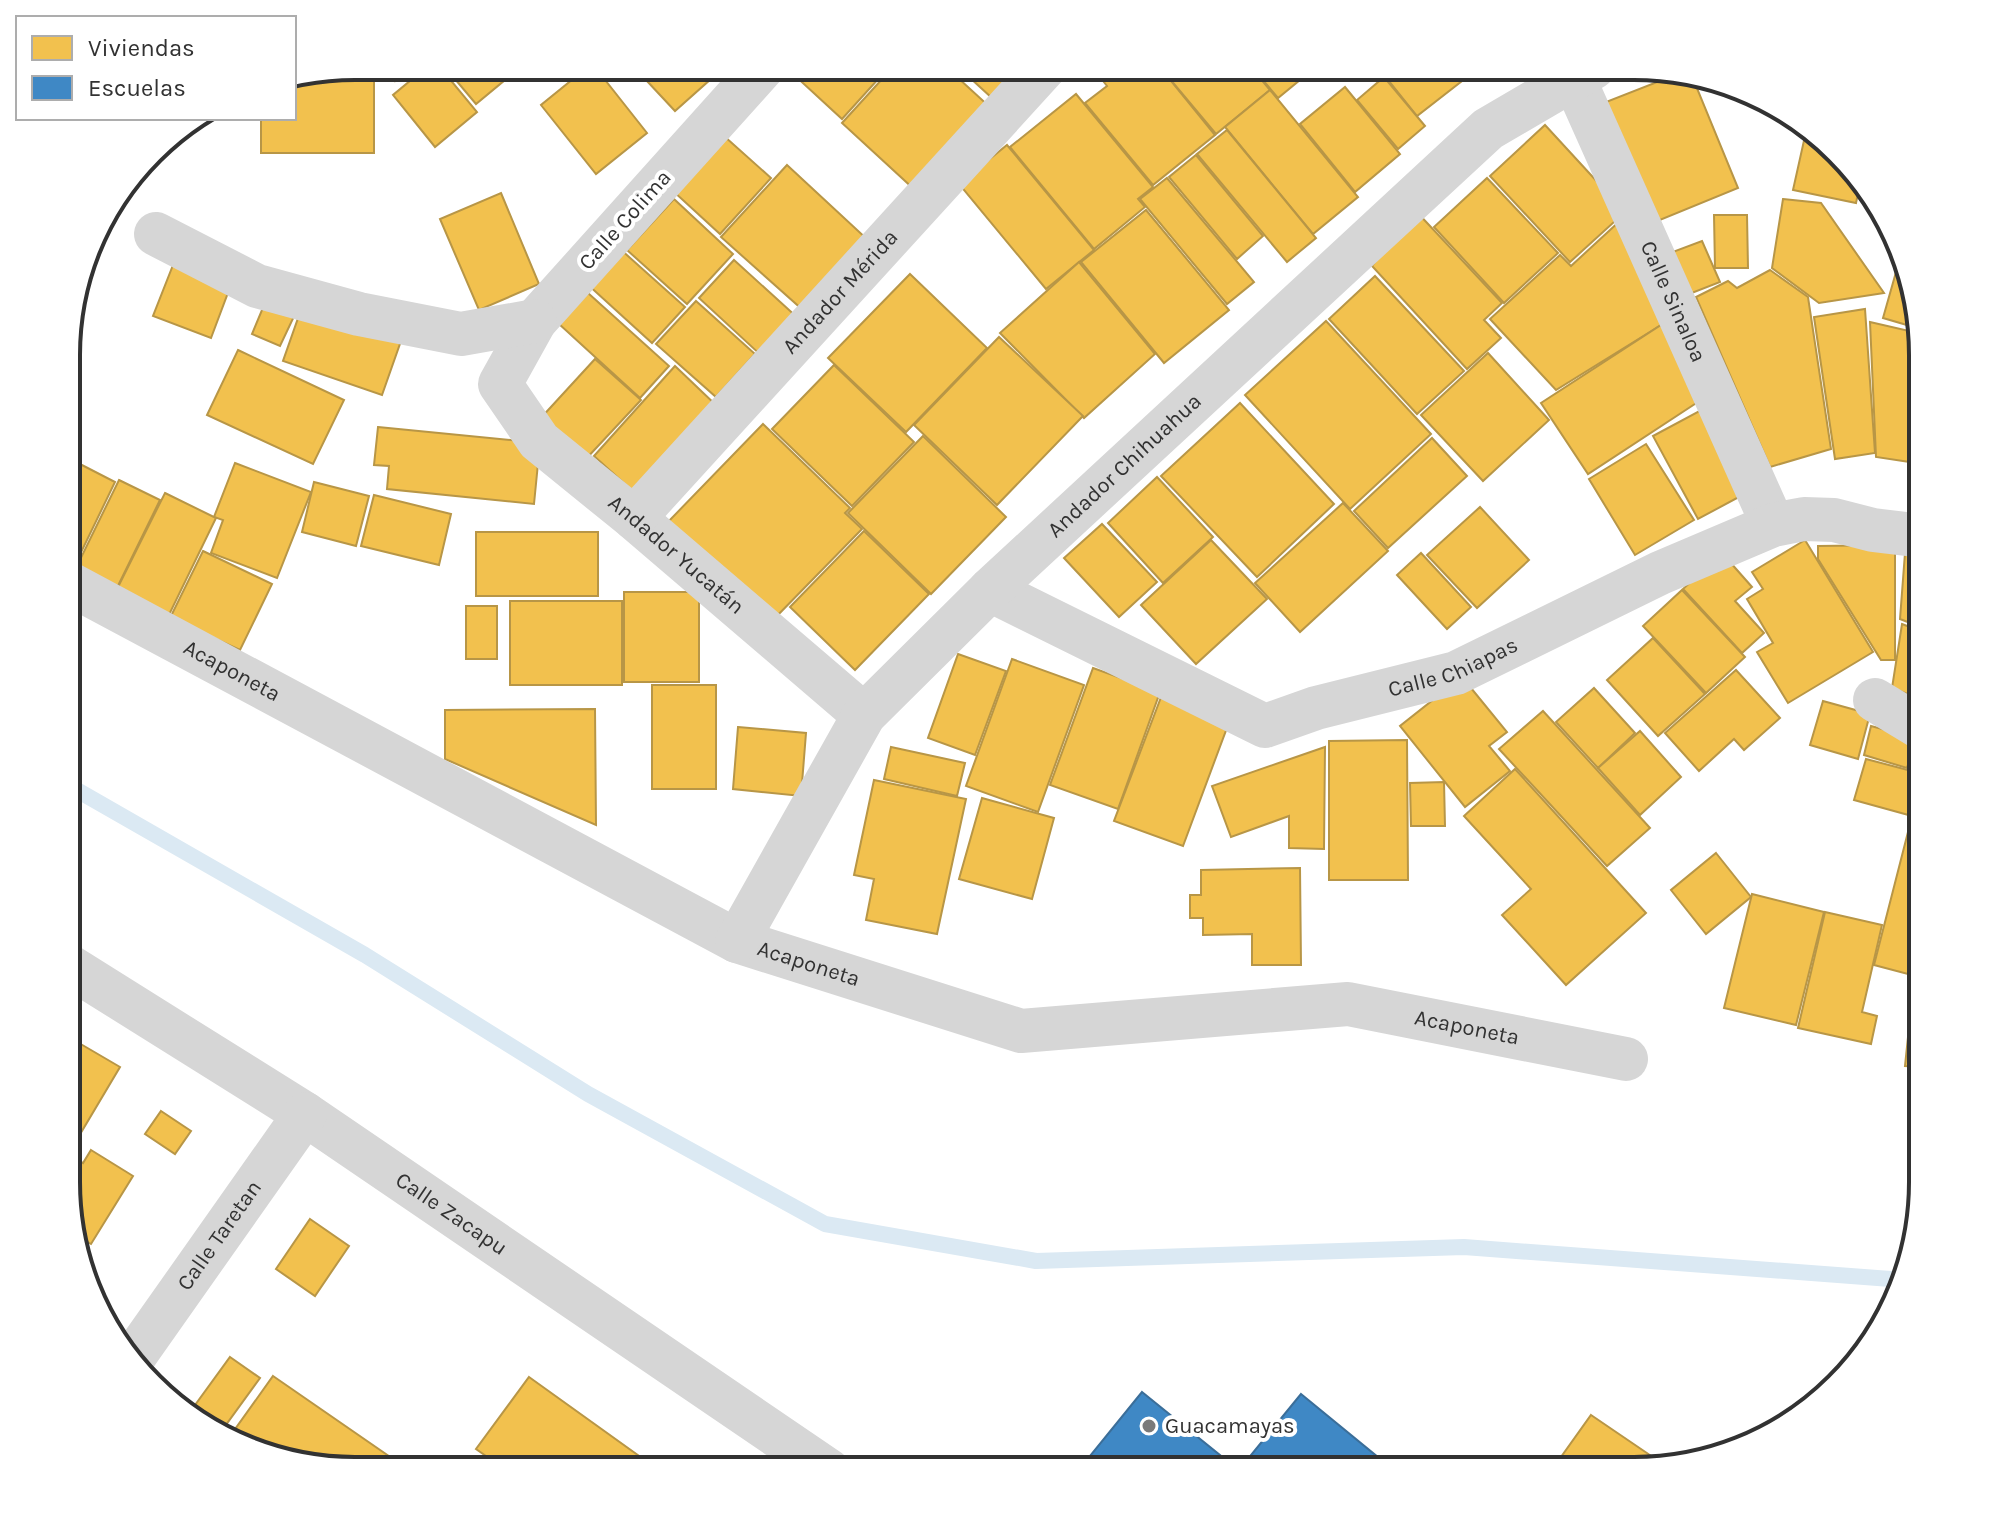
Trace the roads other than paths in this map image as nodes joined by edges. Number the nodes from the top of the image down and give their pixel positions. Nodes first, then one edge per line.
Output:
1 (751, 81) edge
2 (1032, 81) edge
3 (1568, 81) edge
4 (1587, 81) edge
5 (156, 234) dead end
6 (535, 321) junction
7 (500, 384) joint
8 (634, 518) junction
9 (1773, 525) junction
10 (1909, 534) edge
11 (80, 590) edge
12 (990, 590) junction
13 (1875, 700) dead end
14 (864, 715) junction
15 (1909, 720) edge
16 (737, 941) junction
17 (81, 974) edge
18 (1626, 1059) dead end
19 (305, 1114) junction
20 (138, 1350) edge
21 (798, 1456) edge

1 - 6 street, Calle Colima
2 - 8 street, Andador Mérida
3 - 12 street, Andador Chihuahua
4 - 9 street, Calle Sinaloa
5 - 6 street
6 - 7 street, Calle Colima
7 - 8 street, Andador Yucatán
8 - 14 street, Andador Yucatán
9 - 10 street, Calle Chiapas
9 - 12 street, Calle Chiapas
11 - 16 street, Acaponeta
12 - 14 street, Andador Chihuahua
13 - 15 street
14 - 16 street, Andador Chihuahua
16 - 18 street, Acaponeta
17 - 19 street, Calle Zacapu
19 - 20 street, Calle Taretan
19 - 21 street, Calle Zacapu

